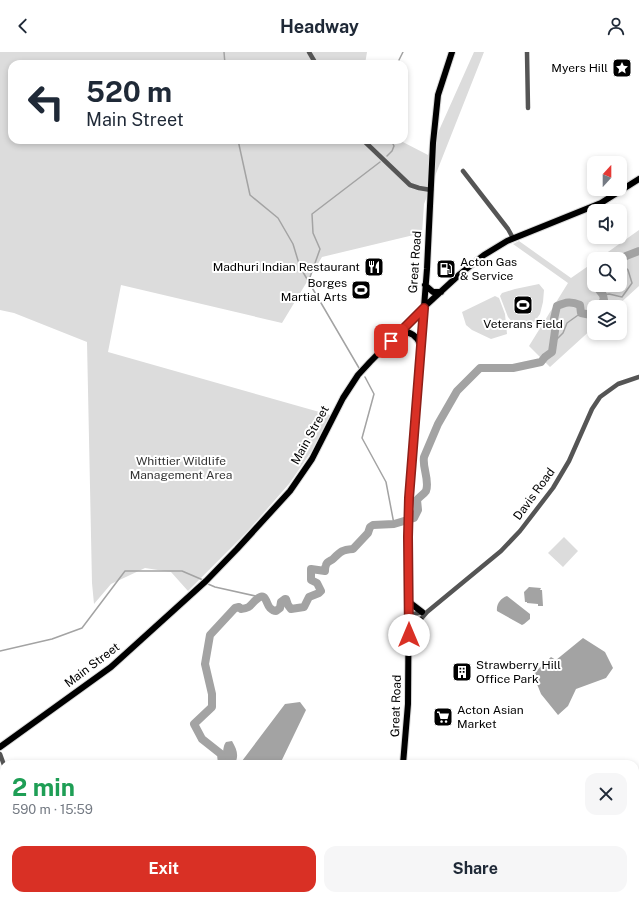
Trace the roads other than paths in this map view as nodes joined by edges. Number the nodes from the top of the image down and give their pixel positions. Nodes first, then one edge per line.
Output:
1 (452, 52) edge
2 (527, 52) edge
3 (528, 108) dead end
4 (367, 144) edge
5 (463, 171) dead end
6 (639, 179) edge
7 (431, 190) junction
8 (513, 238) junction
9 (425, 285) junction
10 (441, 292) junction
11 (424, 308) junction
12 (400, 332) junction
13 (421, 345) junction
14 (639, 377) edge
15 (409, 602) junction
16 (424, 612) junction
17 (409, 618) junction
18 (420, 620) junction
19 (409, 643) junction
20 (0, 747) edge
21 (403, 760) edge

1 - 7 main road, Great Road
2 - 3 street
4 - 7 street
5 - 8 street
6 - 8 main road, Main Street
7 - 9 main road, Great Road
8 - 10 main road, Main Street
9 - 10 main road
9 - 11 main road, Great Road
10 - 11 main road, Main Street
11 - 12 main road, Main Street
11 - 13 main road, Great Road
12 - 13 main road
12 - 20 main road, Main Street
13 - 15 main road, Great Road
14 - 16 street, Davis Road
15 - 16 main road
15 - 17 main road, Great Road
16 - 17 street, Davis Road
16 - 18 street, Davis Road
17 - 18 street
17 - 19 main road, Great Road
18 - 19 main road
19 - 21 main road, Great Road

